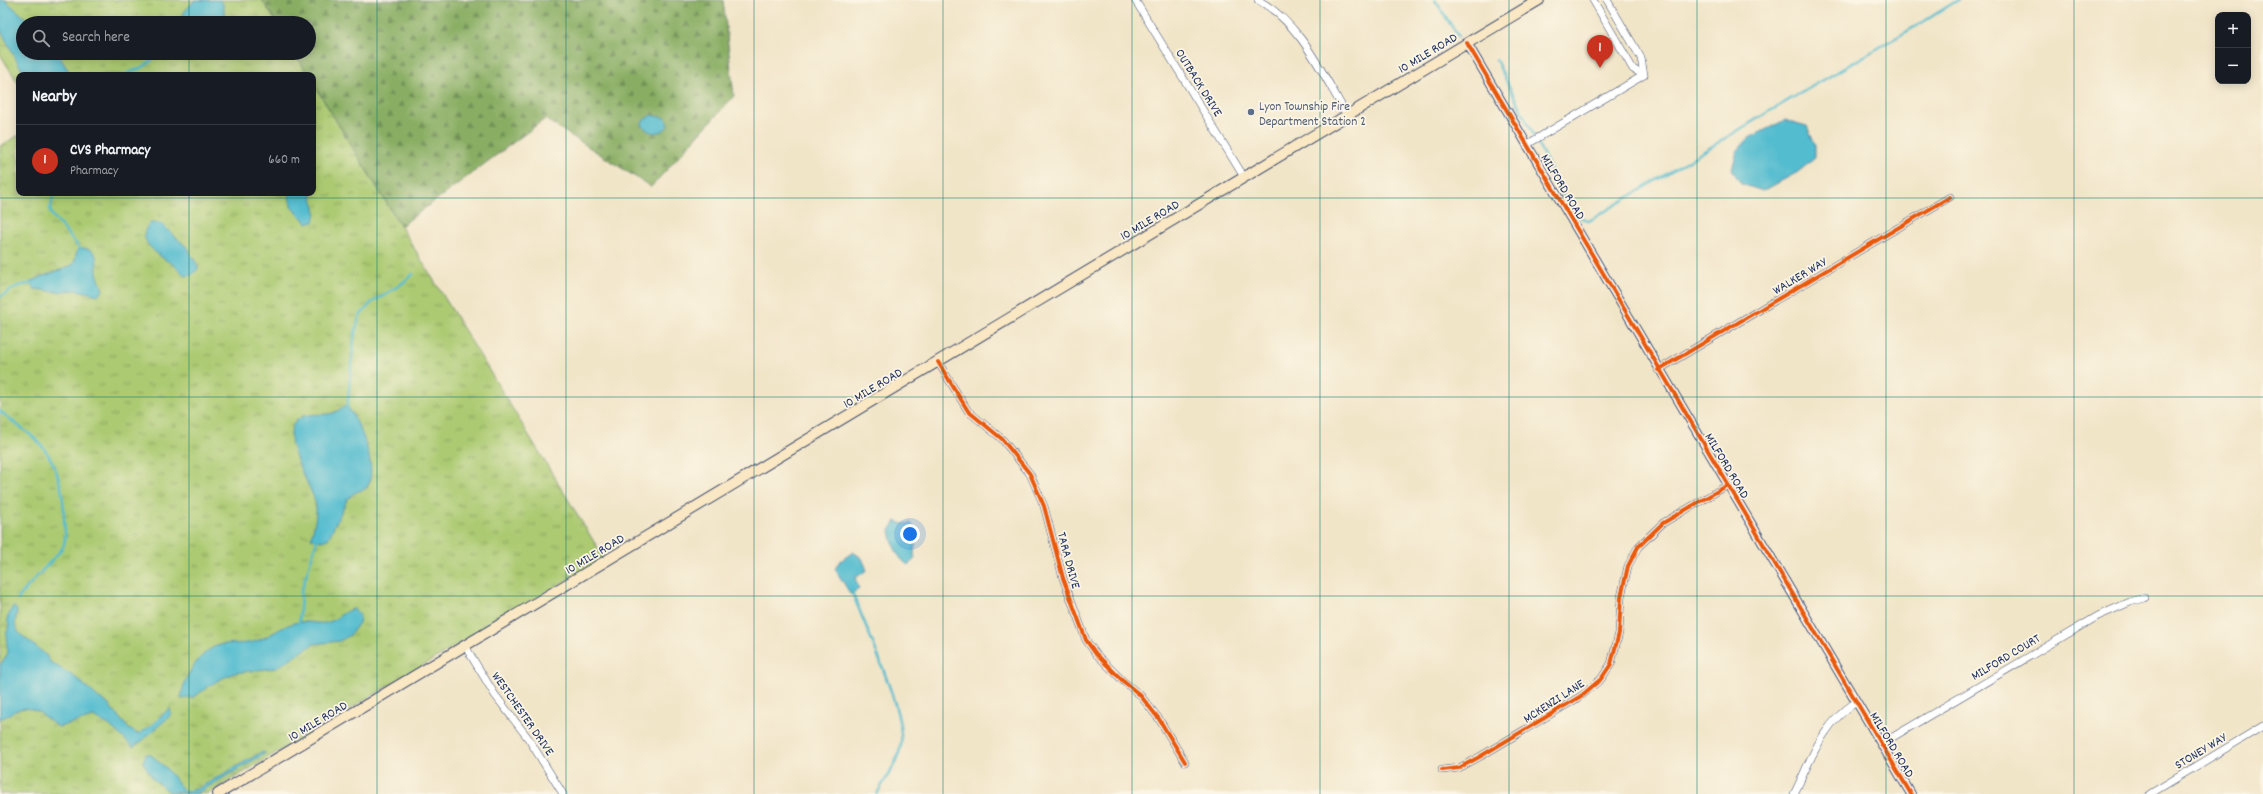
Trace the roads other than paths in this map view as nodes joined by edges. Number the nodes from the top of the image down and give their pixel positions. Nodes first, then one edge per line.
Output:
1 (1135, 0) edge
2 (1258, 0) edge
3 (1539, 0) edge
4 (1593, 0) edge
5 (1607, 0) edge
6 (1467, 43) junction
7 (1644, 75) junction
8 (1347, 116) junction
9 (1526, 145) junction
10 (1244, 176) junction
11 (1950, 197) dead end
12 (938, 362) junction
13 (1658, 370) junction
14 (1728, 485) junction
15 (2145, 598) dead end
16 (465, 646) junction
17 (1856, 702) junction
18 (2263, 726) edge
19 (1881, 744) junction
20 (1186, 762) dead end
21 (1442, 770) dead end
22 (218, 794) edge
23 (563, 794) edge
24 (1794, 794) edge
25 (1911, 794) edge
26 (2150, 794) edge

1 - 10 street, OUTBACK DRIVE
2 - 8 street
3 - 6 main road, 10 MILE ROAD
4 - 7 street
5 - 7 street
6 - 8 main road, 10 MILE ROAD
6 - 9 street, MILFORD ROAD
7 - 9 street
8 - 10 main road, 10 MILE ROAD
9 - 13 street, MILFORD ROAD
10 - 12 main road, 10 MILE ROAD
11 - 13 street, WALKER WAY
12 - 16 main road, 10 MILE ROAD
12 - 20 street, TARA DRIVE
13 - 14 street, MILFORD ROAD
14 - 17 street, MILFORD ROAD
14 - 21 street, MCKENZI LANE
15 - 19 street, MILFORD COURT
16 - 22 main road, 10 MILE ROAD
16 - 23 street, WESTCHESTER DRIVE
17 - 19 street, MILFORD ROAD
17 - 24 street
18 - 26 street, STONEY WAY
19 - 25 street, MILFORD ROAD

